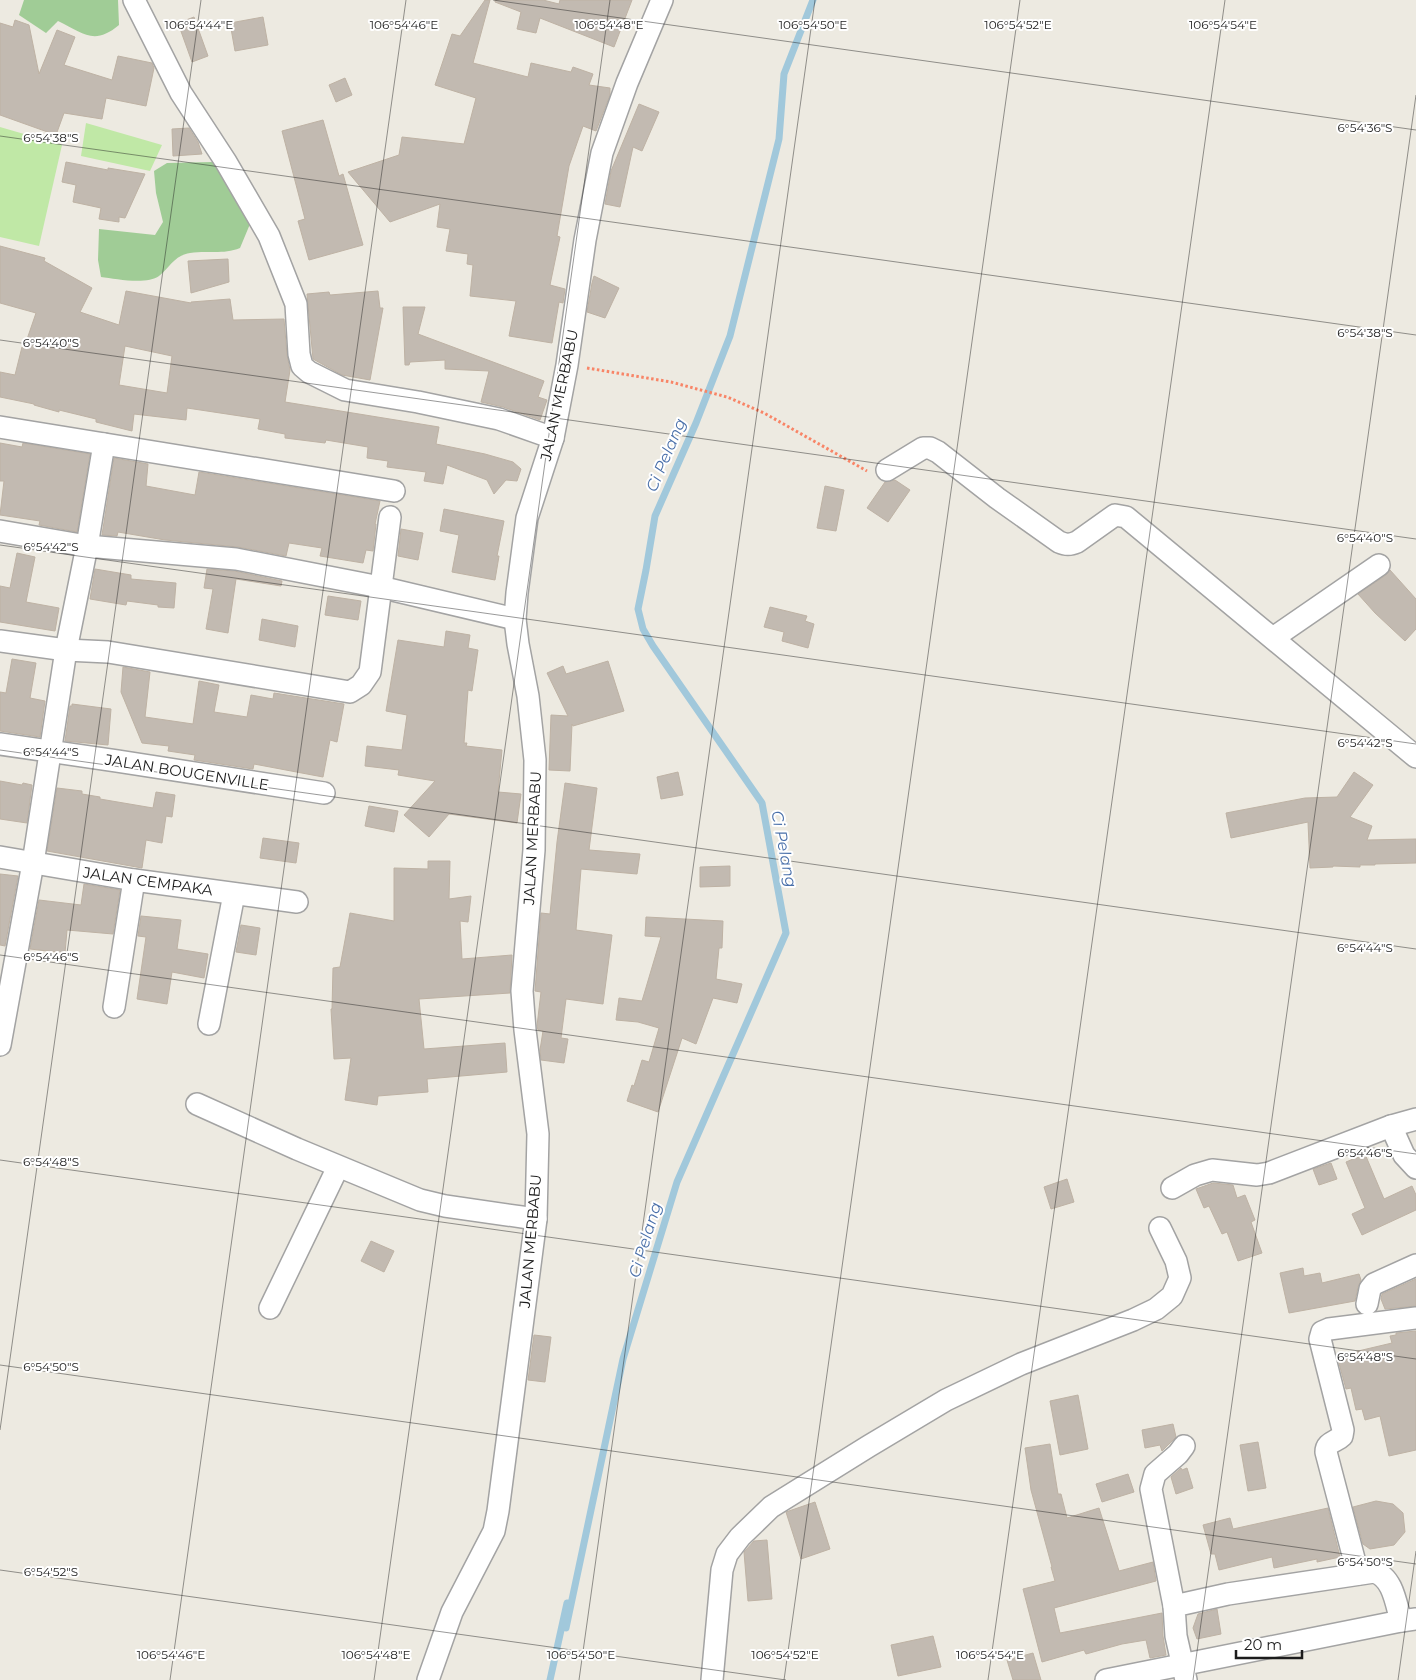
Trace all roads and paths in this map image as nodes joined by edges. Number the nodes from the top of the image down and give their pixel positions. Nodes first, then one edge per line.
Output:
1 (134, 0) edge
2 (662, 0) edge
3 (567, 365) junction
4 (0, 427) edge
5 (553, 438) junction
6 (104, 444) junction
7 (887, 470) joint
8 (394, 491) dead end
9 (390, 517) dead end
10 (0, 531) edge
11 (87, 546) junction
12 (1379, 566) dead end
13 (380, 587) junction
14 (515, 619) junction
15 (1273, 638) junction
16 (0, 641) edge
17 (66, 650) junction
18 (0, 744) edge
19 (51, 752) junction
20 (1416, 756) edge
21 (324, 793) dead end
22 (0, 857) edge
23 (33, 863) junction
24 (134, 880) junction
25 (234, 894) junction
26 (297, 902) dead end
27 (7, 965) edge
28 (114, 1007) dead end
29 (209, 1024) dead end
30 (0, 1045) edge
31 (196, 1104) dead end
32 (1416, 1119) edge
33 (1391, 1126) junction
34 (338, 1167) junction
35 (1416, 1168) edge
36 (1172, 1188) dead end
37 (536, 1219) junction
38 (1160, 1228) dead end
39 (1416, 1265) edge
40 (1368, 1304) dead end
41 (270, 1308) dead end
42 (1416, 1318) edge
43 (1184, 1446) dead end
44 (1358, 1574) junction
45 (1174, 1606) junction
46 (1408, 1620) edge
47 (1184, 1673) edge
48 (428, 1680) edge
49 (712, 1680) edge
50 (1106, 1680) edge

1 - 5 street
2 - 3 street, JALAN MERBABU
3 - 5 street, JALAN MERBABU
3 - 7 path
4 - 6 street
5 - 14 street, JALAN MERBABU
6 - 8 street
6 - 11 street
7 - 15 street
9 - 13 street
10 - 11 street
11 - 13 street
11 - 17 street
12 - 15 street
13 - 14 street
13 - 17 street
14 - 37 street, JALAN MERBABU
15 - 20 street
16 - 17 street
17 - 19 street
18 - 19 street, JALAN BOUGENVILLE
19 - 21 street, JALAN BOUGENVILLE
19 - 23 street
22 - 23 street, JALAN CEMPAKA
23 - 24 street, JALAN CEMPAKA
23 - 27 street
24 - 25 street, JALAN CEMPAKA
24 - 28 street
25 - 26 street, JALAN CEMPAKA
25 - 29 street
27 - 30 street
31 - 34 street
32 - 33 street
33 - 35 street
33 - 36 street
34 - 37 street
34 - 41 street
37 - 48 street, JALAN MERBABU
38 - 49 street
39 - 40 street
42 - 44 street
43 - 45 street
44 - 45 street
44 - 46 street
45 - 47 street
46 - 47 street
47 - 50 street

